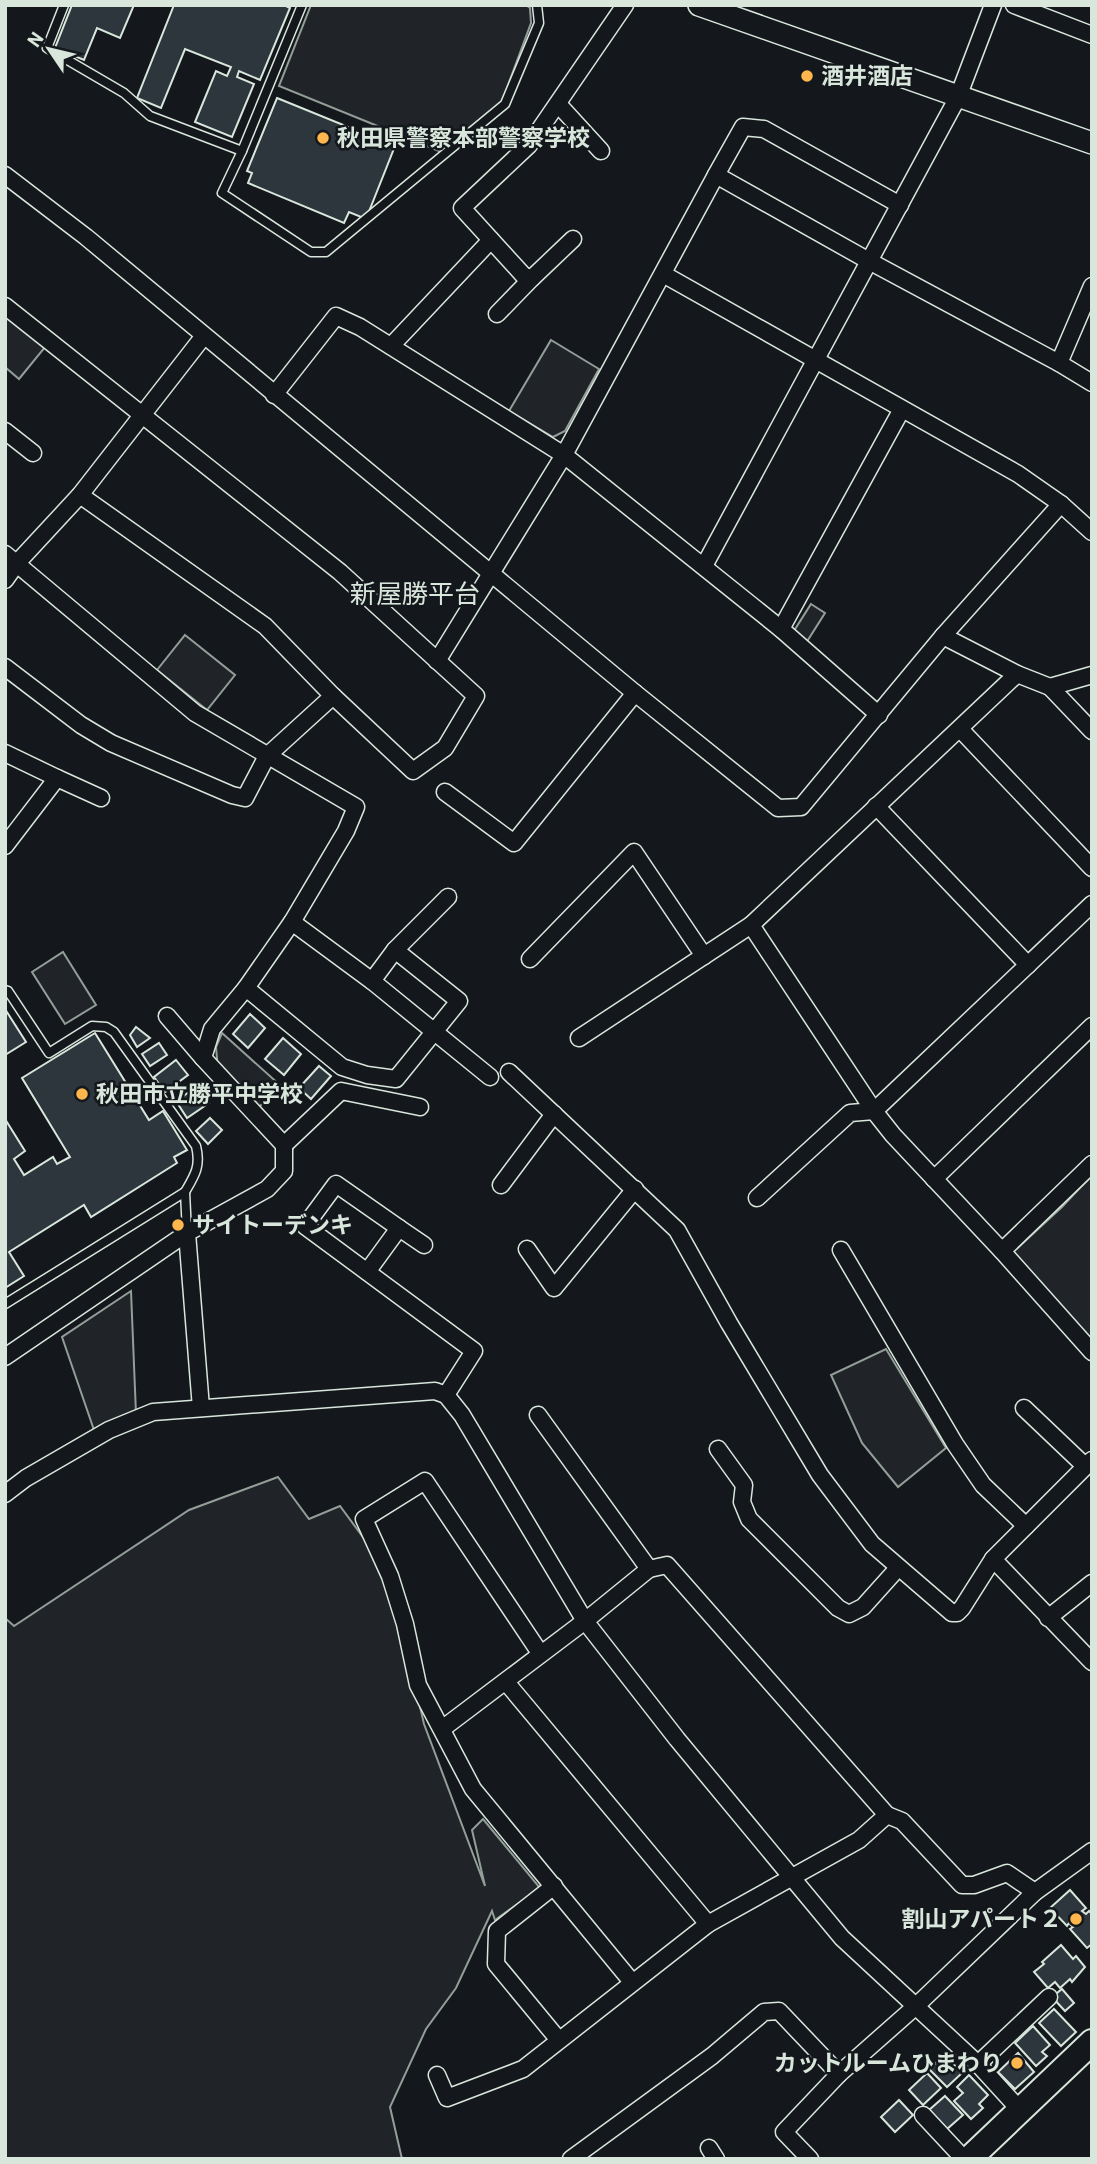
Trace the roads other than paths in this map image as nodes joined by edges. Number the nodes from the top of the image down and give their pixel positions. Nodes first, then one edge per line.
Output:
1 (64, 5) edge
2 (302, 5) edge
3 (537, 5) edge
4 (625, 5) edge
5 (699, 5) edge
6 (993, 5) edge
7 (1014, 5) edge
8 (1092, 34) edge
9 (958, 97) junction
10 (558, 104) junction
11 (1092, 143) edge
12 (601, 150) dead end
13 (243, 151) junction
14 (5, 175) edge
15 (716, 175) junction
16 (900, 205) junction
17 (573, 239) dead end
18 (491, 240) junction
19 (869, 261) junction
20 (663, 274) junction
21 (532, 278) junction
22 (1092, 286) edge
23 (5, 306) edge
24 (497, 314) dead end
25 (203, 337) junction
26 (391, 346) junction
27 (816, 360) junction
28 (1059, 363) junction
29 (1092, 383) edge
30 (274, 395) junction
31 (902, 409) junction
32 (141, 415) junction
33 (5, 431) edge
34 (33, 453) dead end
35 (564, 455) junction
36 (80, 495) junction
37 (1061, 504) junction
38 (1092, 532) edge
39 (11, 559) edge
40 (704, 566) junction
41 (492, 574) junction
42 (5, 580) edge
43 (781, 629) junction
44 (943, 636) junction
45 (437, 661) junction
46 (5, 667) edge
47 (1017, 674) junction
48 (1092, 675) edge
49 (1050, 687) junction
50 (635, 693) junction
51 (333, 696) junction
52 (879, 715) junction
53 (960, 729) junction
54 (1092, 731) edge
55 (5, 753) edge
56 (267, 756) junction
57 (57, 778) junction
58 (445, 792) dead end
59 (101, 798) dead end
60 (876, 806) junction
61 (5, 846) edge
62 (1092, 868) edge
63 (448, 897) dead end
64 (1092, 904) edge
65 (292, 922) junction
66 (751, 925) junction
67 (395, 950) junction
68 (704, 956) junction
69 (530, 959) dead end
70 (1028, 965) junction
71 (372, 981) junction
72 (246, 988) junction
73 (5, 990) edge
74 (167, 1016) dead end
75 (1092, 1026) edge
76 (435, 1032) junction
77 (579, 1038) dead end
78 (203, 1058) junction
79 (509, 1072) dead end
80 (490, 1077) dead end
81 (420, 1107) dead end
82 (874, 1111) junction
83 (554, 1114) junction
84 (284, 1145) junction
85 (1092, 1164) edge
86 (933, 1179) junction
87 (501, 1185) dead end
88 (635, 1189) junction
89 (185, 1192) junction
90 (757, 1198) dead end
91 (399, 1228) junction
92 (187, 1233) junction
93 (424, 1245) dead end
94 (527, 1249) dead end
95 (841, 1250) dead end
96 (1002, 1251) junction
97 (367, 1272) junction
98 (5, 1304) edge
99 (1092, 1352) edge
100 (5, 1357) edge
101 (446, 1395) junction
102 (201, 1408) junction
103 (1024, 1408) dead end
104 (538, 1416) dead end
105 (718, 1449) dead end
106 (1089, 1463) edge
107 (5, 1494) edge
108 (1026, 1527) junction
109 (993, 1559) junction
110 (898, 1568) junction
111 (649, 1569) junction
112 (1092, 1583) edge
113 (1048, 1618) junction
114 (585, 1621) junction
115 (540, 1653) junction
116 (1092, 1661) edge
117 (506, 1682) junction
118 (442, 1729) junction
119 (887, 1815) junction
120 (1092, 1851) edge
121 (790, 1877) junction
122 (554, 1886) junction
123 (1035, 1892) junction
124 (708, 1924) junction
125 (632, 1982) junction
126 (1049, 1997) dead end
127 (916, 2006) junction
128 (558, 2039) junction
129 (1092, 2042) edge
130 (978, 2064) junction
131 (839, 2074) junction
132 (437, 2075) dead end
133 (1020, 2110) junction
134 (923, 2115) dead end
135 (571, 2159) edge
136 (810, 2159) edge
137 (966, 2159) edge

1 - 13 lane
2 - 13 lane
3 - 13 lane
4 - 10 street
5 - 9 street
6 - 9 street
7 - 8 street
9 - 11 street
9 - 16 street
10 - 12 street
10 - 18 street
14 - 25 street
15 - 16 street
15 - 19 street
15 - 20 street
16 - 19 street
17 - 21 street
18 - 21 street
18 - 26 street
19 - 27 street
19 - 28 street
20 - 27 street
20 - 35 street
21 - 24 street
22 - 28 street
23 - 32 street
25 - 30 street
25 - 32 street
26 - 30 street
26 - 35 street
27 - 31 street
27 - 40 street
28 - 29 street
30 - 41 street
31 - 37 street
31 - 43 street
32 - 36 street
32 - 45 street
33 - 34 street
35 - 40 street
35 - 41 street
36 - 39 street
36 - 51 street
37 - 38 street
37 - 44 street
39 - 42 street
39 - 56 street
40 - 43 street
41 - 45 street
41 - 50 street
43 - 52 street
44 - 47 street
44 - 52 street
45 - 51 street
46 - 56 street
47 - 49 street
47 - 53 street
48 - 49 street
49 - 54 street
50 - 52 street
50 - 58 street
51 - 56 street
53 - 60 street
53 - 62 street
55 - 57 street
56 - 65 street
57 - 59 street
57 - 61 street
60 - 66 street
60 - 70 street
63 - 67 street
64 - 70 street
65 - 71 street
65 - 72 street
66 - 68 street
66 - 82 street
67 - 71 street
67 - 76 street
68 - 69 street
68 - 77 street
70 - 82 street
71 - 76 street
72 - 76 street
72 - 78 street
73 - 89 lane
74 - 78 street
75 - 86 street
76 - 80 street
78 - 84 street
79 - 83 street
81 - 84 street
82 - 86 street
82 - 90 street
83 - 87 street
83 - 88 street
84 - 92 street
85 - 96 street
86 - 96 street
88 - 94 street
88 - 110 street
89 - 92 lane
89 - 98 lane
91 - 93 street
91 - 97 street
91 - 97 street
92 - 100 street
92 - 102 street
95 - 108 street
96 - 99 street
97 - 101 street
101 - 102 street
101 - 114 street
102 - 107 street
103 - 106 street
104 - 111 street
105 - 110 street
106 - 108 street
108 - 109 street
109 - 110 street
109 - 113 street
111 - 114 street
111 - 119 street
112 - 113 street
113 - 116 street
114 - 115 street
114 - 121 street
115 - 117 street
115 - 118 street
117 - 118 street
117 - 124 street
118 - 122 street
119 - 121 street
119 - 123 street
120 - 123 street
121 - 124 street
121 - 127 street
122 - 125 street
122 - 128 street
123 - 127 street
124 - 125 street
125 - 128 street
126 - 130 street
127 - 130 street
127 - 131 street
128 - 132 street
129 - 133 main road
130 - 133 street
131 - 135 street
131 - 136 street
133 - 137 main road
134 - 137 street

